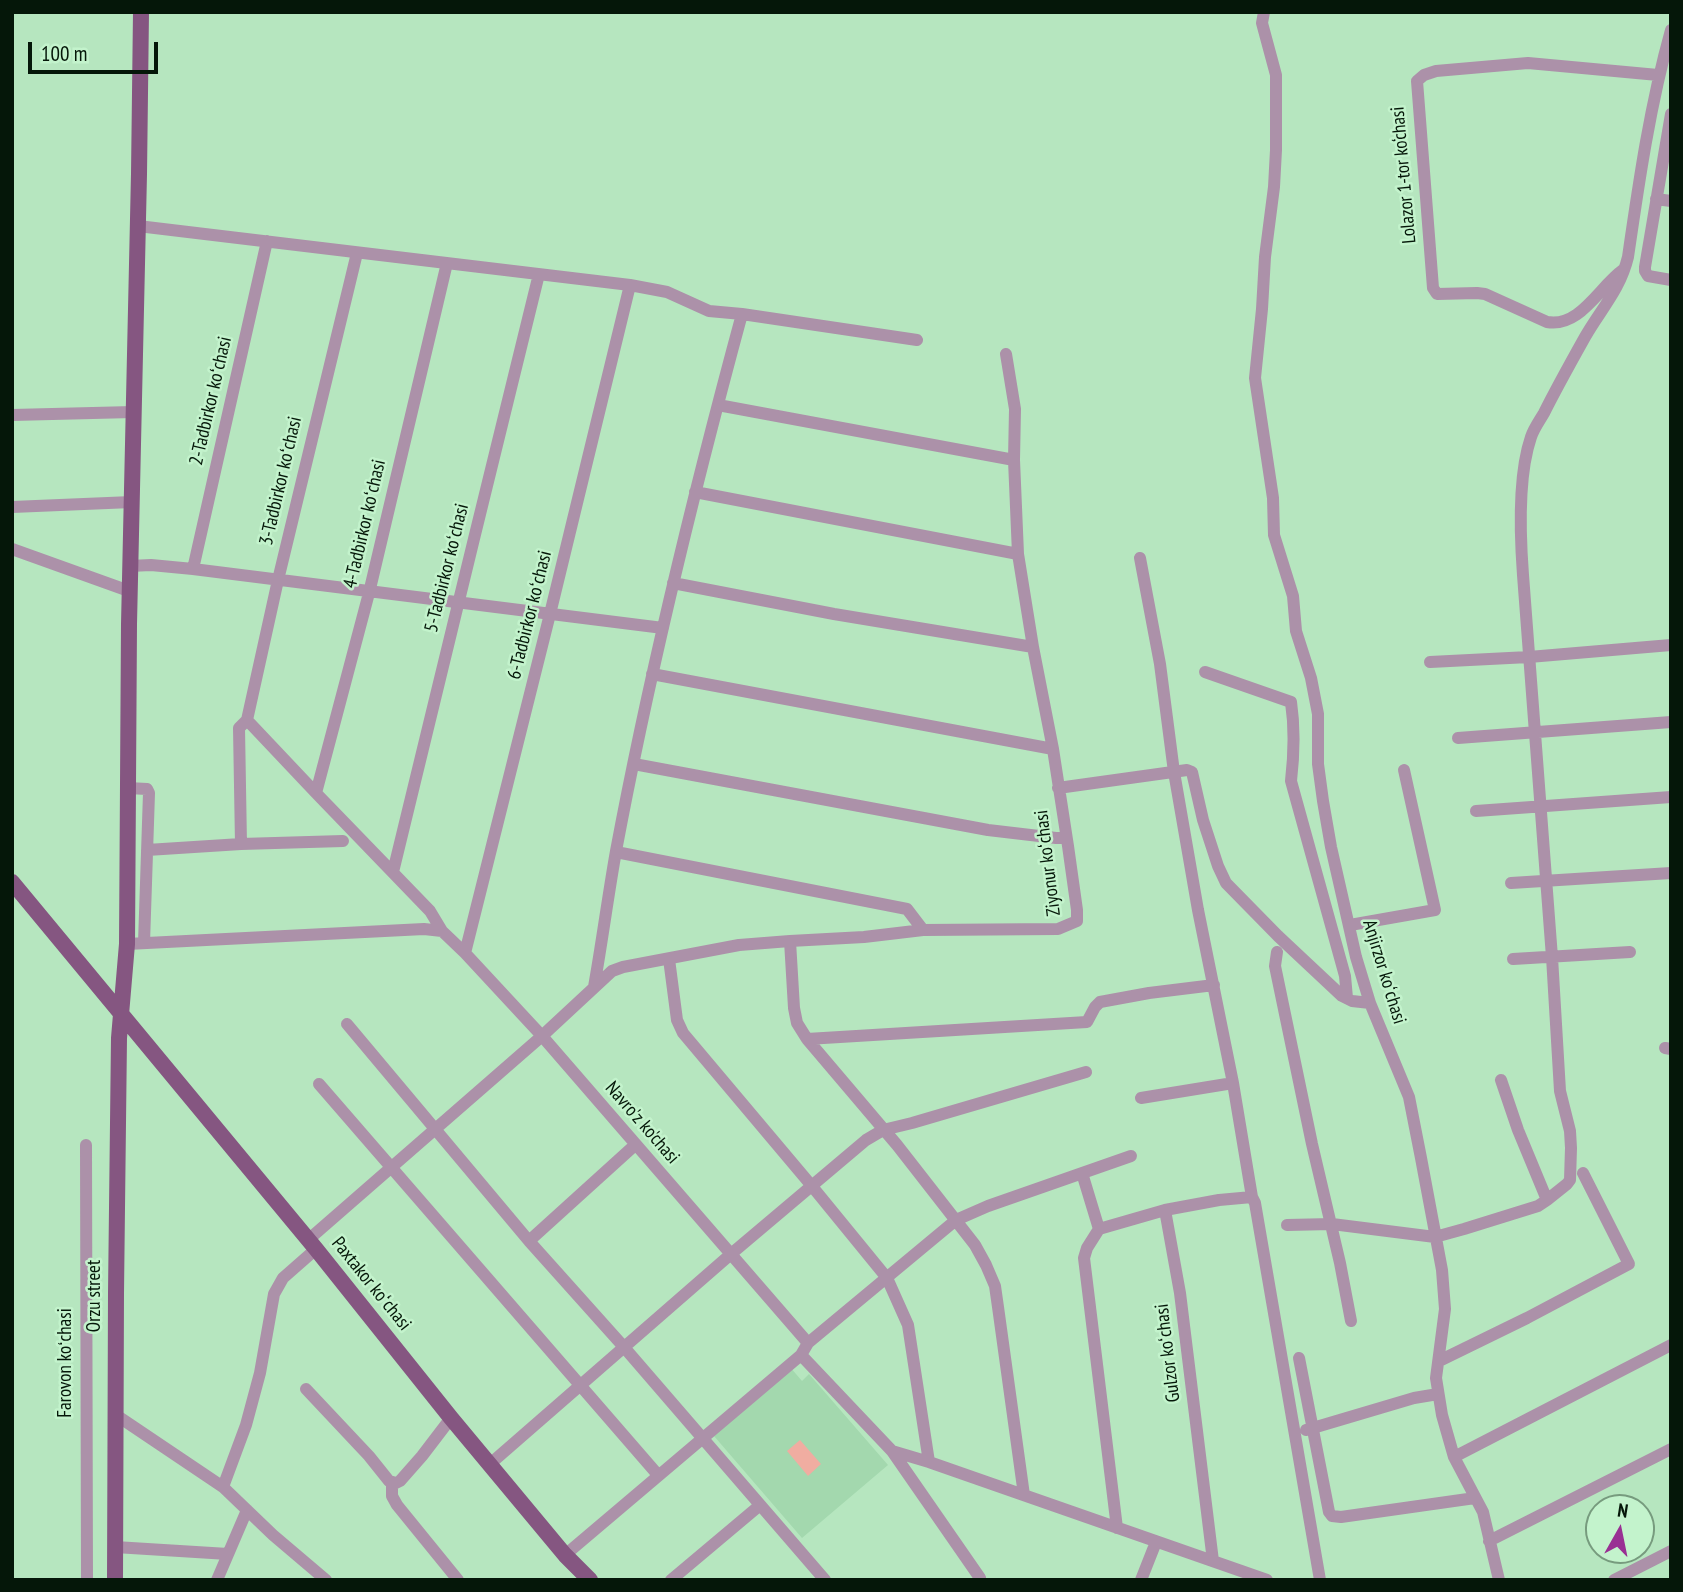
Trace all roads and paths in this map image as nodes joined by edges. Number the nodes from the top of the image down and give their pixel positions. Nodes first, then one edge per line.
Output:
1 (141, 12) edge
2 (1264, 12) edge
3 (1671, 30) edge
4 (1658, 75) junction
5 (1670, 121) edge
6 (1656, 199) junction
7 (1671, 201) edge
8 (138, 226) junction
9 (267, 241) junction
10 (357, 253) junction
11 (447, 263) junction
12 (1625, 269) junction
13 (539, 274) junction
14 (1671, 280) edge
15 (630, 285) junction
16 (743, 314) junction
17 (917, 340) dead end
18 (1006, 354) dead end
19 (718, 405) junction
20 (134, 412) junction
21 (12, 415) edge
22 (1014, 460) junction
23 (695, 492) junction
24 (132, 502) junction
25 (12, 508) edge
26 (12, 549) edge
27 (1018, 554) junction
28 (1140, 558) dead end
29 (130, 566) junction
30 (193, 569) junction
31 (278, 580) junction
32 (673, 583) junction
33 (129, 591) junction
34 (369, 593) junction
35 (459, 604) junction
36 (550, 614) junction
37 (663, 628) junction
38 (1671, 645) edge
39 (1033, 647) junction
40 (1529, 657) junction
41 (1430, 662) dead end
42 (1205, 672) dead end
43 (652, 674) junction
44 (247, 720) junction
45 (1671, 722) edge
46 (1534, 732) junction
47 (1458, 738) dead end
48 (1053, 749) junction
49 (634, 764) junction
50 (1404, 770) dead end
51 (1174, 772) junction
52 (137, 788) junction
53 (1058, 788) junction
54 (316, 793) junction
55 (1671, 797) edge
56 (1541, 807) junction
57 (1476, 811) dead end
58 (1066, 838) junction
59 (343, 841) dead end
60 (241, 844) junction
61 (147, 850) junction
62 (616, 852) junction
63 (393, 872) junction
64 (1671, 873) edge
65 (1546, 881) junction
66 (12, 882) edge
67 (1511, 883) dead end
68 (1350, 925) junction
69 (923, 930) junction
70 (442, 931) junction
71 (790, 941) junction
72 (136, 944) junction
73 (1278, 952) dead end
74 (1630, 952) dead end
75 (465, 953) junction
76 (1552, 957) junction
77 (669, 959) junction
78 (1513, 959) dead end
79 (1214, 985) junction
80 (594, 987) junction
81 (1347, 998) junction
82 (1370, 1003) junction
83 (121, 1013) junction
84 (346, 1024) dead end
85 (542, 1036) junction
86 (807, 1039) junction
87 (1086, 1072) dead end
88 (1501, 1080) dead end
89 (1233, 1083) junction
90 (319, 1084) dead end
91 (1140, 1098) dead end
92 (435, 1128) junction
93 (883, 1130) junction
94 (635, 1145) junction
95 (86, 1146) dead end
96 (1131, 1156) dead end
97 (391, 1167) junction
98 (1082, 1172) junction
99 (1583, 1173) dead end
100 (811, 1185) junction
101 (1252, 1197) junction
102 (1548, 1200) junction
103 (1165, 1210) junction
104 (956, 1220) junction
105 (1332, 1224) junction
106 (1287, 1225) dead end
107 (1099, 1228) junction
108 (1435, 1237) junction
109 (529, 1241) junction
110 (312, 1244) junction
111 (731, 1254) junction
112 (887, 1278) junction
113 (1351, 1321) dead end
114 (808, 1343) junction
115 (1671, 1345) edge
116 (623, 1346) junction
117 (801, 1355) junction
118 (1299, 1359) dead end
119 (1439, 1361) junction
120 (580, 1386) junction
121 (306, 1389) dead end
122 (1438, 1394) junction
123 (116, 1415) junction
124 (451, 1418) junction
125 (1313, 1429) junction
126 (1295, 1432) junction
127 (701, 1439) junction
128 (1671, 1448) edge
129 (891, 1451) junction
130 (1454, 1457) junction
131 (929, 1462) junction
132 (489, 1464) junction
133 (658, 1475) junction
134 (392, 1482) junction
135 (222, 1487) junction
136 (1024, 1495) junction
137 (1475, 1498) junction
138 (760, 1506) junction
139 (247, 1510) junction
140 (1117, 1528) junction
141 (1156, 1542) junction
142 (1489, 1542) junction
143 (115, 1547) junction
144 (1671, 1551) edge
145 (228, 1554) junction
146 (565, 1555) junction
147 (1213, 1561) junction
148 (313, 1575) edge
149 (817, 1577) edge
150 (982, 1579) edge
151 (86, 1580) edge
152 (115, 1580) edge
153 (217, 1580) edge
154 (326, 1580) edge
155 (458, 1580) edge
156 (590, 1580) edge
157 (671, 1580) edge
158 (1141, 1580) edge
159 (1267, 1580) edge
160 (1320, 1580) edge
161 (1499, 1580) edge
162 (1614, 1580) edge

1 - 8 main road, Orzu street
2 - 68 street, Anjirzor koʻchasi
3 - 4 street
4 - 12 street
4 - 12 street, Lolazor 1-tor ko‘chasi
5 - 6 street
6 - 7 street
6 - 14 street
8 - 9 street
8 - 20 main road, Orzu street
9 - 10 street
9 - 30 street, 2-Tadbirkor koʻchasi
10 - 11 street
10 - 31 street, 3-Tadbirkor koʻchasi
11 - 13 street
11 - 34 street, 4-Tadbirkor koʻchasi
12 - 40 street
13 - 15 street
13 - 35 street, 5-Tadbirkor koʻchasi
15 - 16 street
15 - 36 street, 6-Tadbirkor koʻchasi
16 - 17 street
16 - 19 street
18 - 22 street, Ziyonur koʻchasi
19 - 22 street
19 - 23 street
20 - 21 street
20 - 24 main road, Orzu street
22 - 27 street, Ziyonur koʻchasi
23 - 27 street
23 - 32 street
24 - 25 street
24 - 29 main road, Orzu street
26 - 33 street
27 - 39 street, Ziyonur koʻchasi
28 - 51 street
29 - 30 street
29 - 33 main road, Orzu street
30 - 31 street
31 - 34 street
31 - 44 street, 3-Tadbirkor koʻchasi
32 - 37 street
32 - 39 street
33 - 52 main road, Orzu street
34 - 35 street
34 - 54 street, 4-Tadbirkor koʻchasi
35 - 36 street
35 - 63 street, 5-Tadbirkor koʻchasi
36 - 37 street
36 - 75 street, 6-Tadbirkor koʻchasi
37 - 43 street
38 - 40 street
39 - 48 street, Ziyonur koʻchasi
40 - 41 street
40 - 46 street
42 - 81 street
43 - 48 street
43 - 49 street
44 - 54 street, Navro'z ko'chasi
44 - 60 street, 3-Tadbirkor koʻchasi
45 - 46 street
46 - 47 street
46 - 56 street
48 - 53 street, Ziyonur koʻchasi
49 - 58 street
49 - 62 street
50 - 68 street
51 - 53 street
51 - 79 street
51 - 81 street
52 - 61 street
52 - 72 main road, Orzu street
53 - 58 street, Ziyonur koʻchasi
54 - 63 street, Navro'z ko'chasi
55 - 56 street
56 - 57 street
56 - 65 street
58 - 69 street, Ziyonur koʻchasi
59 - 60 street
60 - 61 street
61 - 72 street
62 - 69 street
62 - 80 street
63 - 70 street, Navro'z ko'chasi
64 - 65 street
65 - 67 street
65 - 76 street
66 - 83 main road, Paxtakor koʻchasi
68 - 82 street, Anjirzor koʻchasi
69 - 71 street, Ziyonur koʻchasi
70 - 72 street
70 - 75 street, Navro'z ko'chasi
71 - 77 street, Ziyonur koʻchasi
71 - 86 street
72 - 83 main road, Orzu street
73 - 105 street
74 - 76 street
75 - 85 street, Navro'z ko'chasi
76 - 78 street
76 - 102 street
77 - 80 street, Ziyonur koʻchasi
77 - 100 street
79 - 86 street
79 - 89 street
80 - 85 street, Ziyonur koʻchasi
81 - 82 street
82 - 108 street, Anjirzor koʻchasi
83 - 110 main road, Paxtakor koʻchasi
83 - 123 main road, Orzu street
84 - 92 street
85 - 92 street, Ziyonur koʻchasi
85 - 94 street, Navro'z ko'chasi
86 - 93 street
87 - 93 street
88 - 102 street
89 - 91 street
89 - 101 street
90 - 97 street
92 - 97 street, Ziyonur koʻchasi
92 - 109 street
93 - 100 street
93 - 104 street
94 - 109 street
94 - 111 street, Navro'z ko'chasi
95 - 151 street, Farovon koʻchasi
96 - 98 street
97 - 110 street, Ziyonur koʻchasi
97 - 120 street
98 - 104 street
98 - 107 street
99 - 119 street
100 - 111 street
100 - 112 street
101 - 103 street
101 - 126 street
102 - 108 street
103 - 107 street
103 - 147 street, Gulzor koʻchasi
104 - 112 street
104 - 136 street
105 - 106 street
105 - 108 street
105 - 113 street
107 - 140 street
108 - 119 street, Anjirzor koʻchasi
109 - 116 street
110 - 124 main road, Paxtakor koʻchasi
110 - 135 street, Ziyonur koʻchasi
111 - 114 street, Navro'z ko'chasi
111 - 116 street
112 - 114 street
112 - 131 street
114 - 117 street
115 - 130 street
116 - 120 street
116 - 127 street
117 - 127 street
117 - 129 street
118 - 125 street
119 - 122 street, Anjirzor koʻchasi
120 - 132 street
120 - 133 street
121 - 134 street
122 - 125 street
122 - 130 street, Anjirzor koʻchasi
123 - 135 street
123 - 143 main road, Orzu street
124 - 132 main road, Paxtakor koʻchasi
124 - 134 street
125 - 126 street
125 - 137 street
126 - 160 street
127 - 133 street
127 - 138 street
128 - 142 street
129 - 131 street
129 - 150 street
130 - 137 street, Anjirzor koʻchasi
131 - 136 street
132 - 146 main road, Paxtakor koʻchasi
133 - 146 street
134 - 155 street
135 - 139 street
136 - 140 street
137 - 142 street, Anjirzor koʻchasi
138 - 149 street
138 - 157 street
139 - 145 street
139 - 148 street
140 - 141 street
141 - 147 street
141 - 158 street
142 - 161 street, Anjirzor koʻchasi
143 - 145 street
143 - 152 main road, Orzu street
144 - 162 street
145 - 153 street
146 - 156 main road, Paxtakor koʻchasi
147 - 159 street
148 - 154 street

